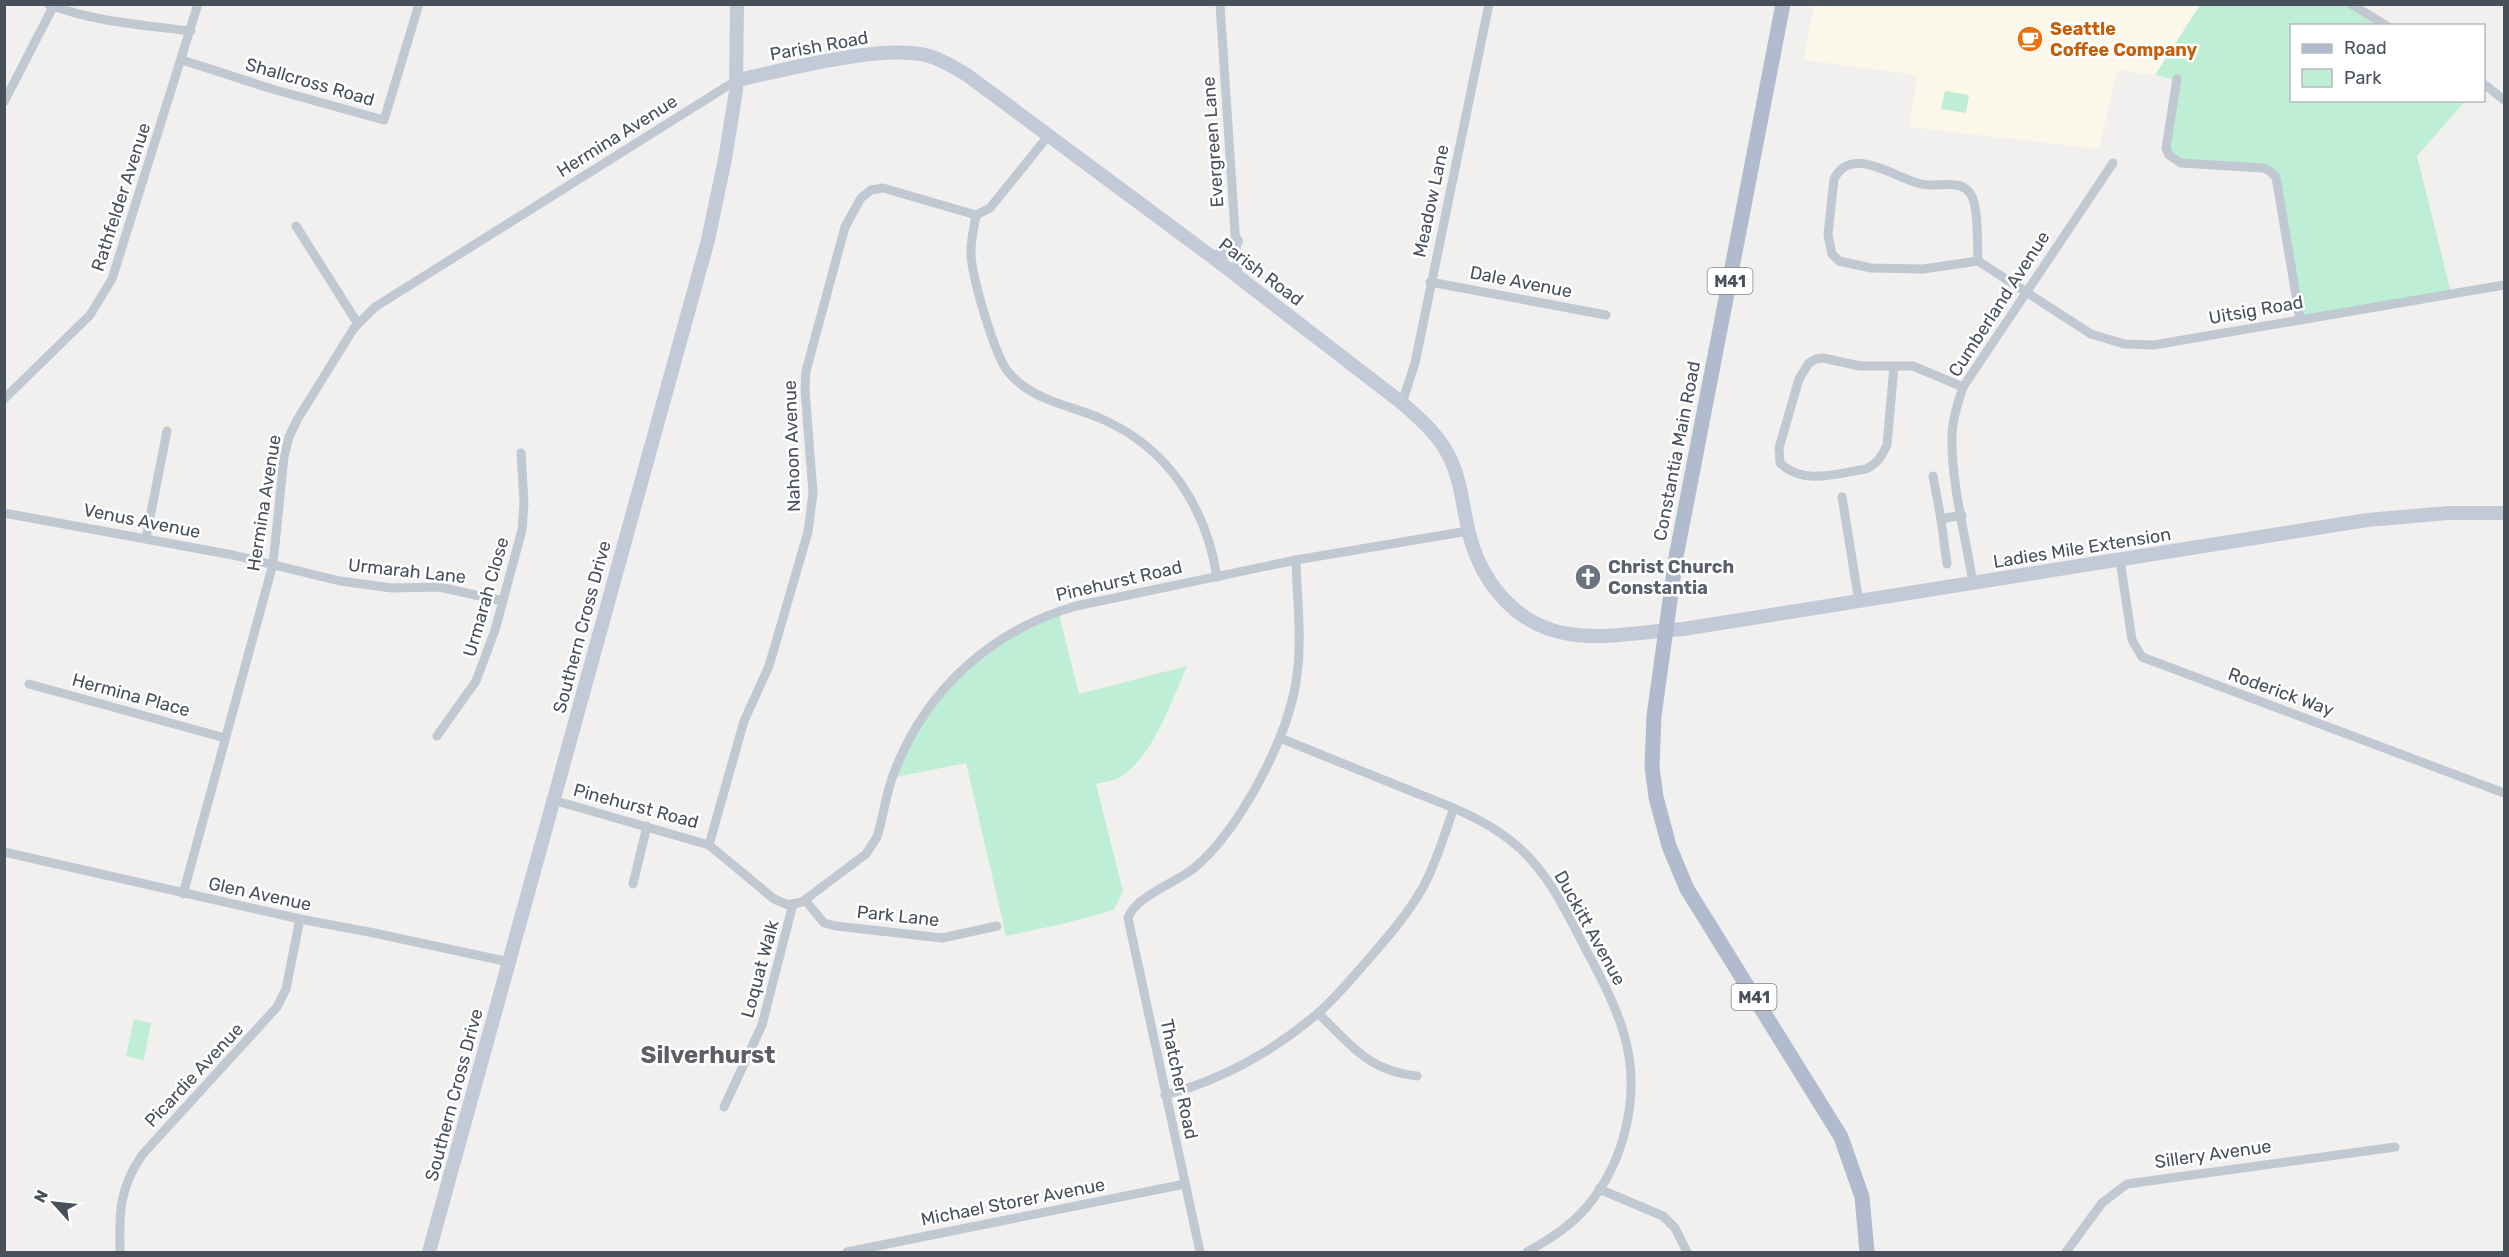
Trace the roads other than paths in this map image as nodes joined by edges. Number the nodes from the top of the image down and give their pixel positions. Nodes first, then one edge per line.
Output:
1 (198, 4) edge
2 (419, 4) edge
3 (737, 4) edge
4 (1220, 4) edge
5 (1489, 4) edge
6 (1783, 4) edge
7 (2350, 4) edge
8 (50, 5) edge
9 (2384, 24) edge
10 (191, 31) junction
11 (182, 60) junction
12 (2177, 79) dead end
13 (737, 80) junction
14 (2485, 85) edge
15 (2505, 100) edge
16 (4, 102) edge
17 (1048, 135) junction
18 (2113, 163) dead end
19 (976, 215) junction
20 (296, 226) dead end
21 (1236, 241) junction
22 (1215, 259) junction
23 (1978, 261) junction
24 (1238, 277) junction
25 (1430, 282) junction
26 (2505, 285) edge
27 (2026, 292) junction
28 (1606, 315) dead end
29 (2300, 319) junction
30 (358, 324) junction
31 (1894, 366) junction
32 (1963, 387) junction
33 (4, 399) edge
34 (1402, 403) junction
35 (167, 431) dead end
36 (521, 453) dead end
37 (1933, 476) dead end
38 (1842, 496) dead end
39 (4, 513) edge
40 (2505, 513) edge
41 (1962, 515) junction
42 (1941, 519) junction
43 (1468, 531) junction
44 (146, 538) junction
45 (1296, 560) junction
46 (2120, 560) junction
47 (273, 564) junction
48 (1947, 564) dead end
49 (1217, 577) junction
50 (1974, 584) junction
51 (503, 601) junction
52 (1859, 602) junction
53 (1665, 630) junction
54 (29, 684) dead end
55 (436, 736) dead end
56 (225, 738) junction
57 (1280, 738) junction
58 (2505, 792) edge
59 (553, 801) junction
60 (1454, 808) junction
61 (647, 826) junction
62 (709, 844) junction
63 (4, 852) edge
64 (633, 884) dead end
65 (183, 894) junction
66 (805, 900) junction
67 (793, 904) junction
68 (300, 920) junction
69 (997, 926) dead end
70 (509, 962) junction
71 (1318, 1013) junction
72 (1417, 1076) dead end
73 (1165, 1095) junction
74 (724, 1107) dead end
75 (2395, 1147) dead end
76 (1185, 1184) junction
77 (1599, 1189) junction
78 (120, 1252) edge
79 (429, 1252) edge
80 (847, 1252) edge
81 (1200, 1252) edge
82 (1527, 1252) edge
83 (1687, 1252) edge
84 (1867, 1252) edge
85 (2066, 1252) edge

1 - 10 street, Rathfelder Avenue
2 - 11 street, Shallcross Road
3 - 13 street, Southern Cross Drive
4 - 21 street, Evergreen Lane
5 - 25 street, Meadow Lane
6 - 53 main road, Constantia Main Road / M41
7 - 9 street
8 - 10 street
8 - 16 street
10 - 11 street, Rathfelder Avenue
11 - 33 street, Rathfelder Avenue
12 - 29 street
13 - 17 street, Parish Road
13 - 30 street, Hermina Avenue
13 - 59 street, Southern Cross Drive
14 - 15 street
17 - 19 street
17 - 22 street, Parish Road
18 - 27 street, Cumberland Avenue
19 - 49 street
19 - 62 street, Nahoon Avenue
20 - 30 street
21 - 22 street
21 - 24 street, Evergreen Lane
22 - 24 street, Parish Road
23 - 23 street
23 - 27 street, Uitsig Road
24 - 34 street, Parish Road
25 - 28 street, Dale Avenue
25 - 34 street, Meadow Lane
26 - 29 street, Uitsig Road
27 - 29 street, Uitsig Road
27 - 32 street, Cumberland Avenue
30 - 47 street, Hermina Avenue
31 - 31 street
31 - 32 street
32 - 41 street, Cumberland Avenue
34 - 43 street, Parish Road
35 - 44 street
36 - 51 street, Urmarah Close
37 - 42 street
38 - 52 street
39 - 44 street, Venus Avenue
40 - 46 street, Ladies Mile Extension
41 - 42 street
41 - 50 street, Cumberland Avenue
42 - 48 street
43 - 45 street, Pinehurst Road
43 - 53 street, Parish Road
44 - 47 street, Venus Avenue
45 - 49 street, Pinehurst Road
45 - 57 street
46 - 50 street, Ladies Mile Extension
46 - 58 street, Roderick Way
47 - 51 street, Urmarah Lane
47 - 56 street, Hermina Avenue
49 - 66 street, Pinehurst Road
50 - 52 street, Ladies Mile Extension
51 - 55 street, Urmarah Close
52 - 53 street, Ladies Mile Extension
53 - 84 main road, Constantia Main Road / M41
54 - 56 street, Hermina Place
56 - 65 street, Hermina Avenue
57 - 60 street, Duckitt Avenue
57 - 73 street, Thatcher Road
59 - 61 street, Pinehurst Road
59 - 70 street, Southern Cross Drive
60 - 71 street
60 - 77 street, Duckitt Avenue
61 - 62 street, Pinehurst Road
61 - 64 street
62 - 67 street, Pinehurst Road
63 - 65 street, Glen Avenue
65 - 68 street, Glen Avenue
66 - 67 street, Pinehurst Road
66 - 69 street, Park Lane
67 - 74 street, Loquat Walk
68 - 70 street, Glen Avenue
68 - 78 street, Picardie Avenue
70 - 79 street, Southern Cross Drive
71 - 72 street
71 - 73 street
73 - 76 street, Thatcher Road
75 - 85 street, Sillery Avenue
76 - 80 street, Michael Storer Avenue
76 - 81 street, Thatcher Road
77 - 82 street, Duckitt Avenue
77 - 83 street

